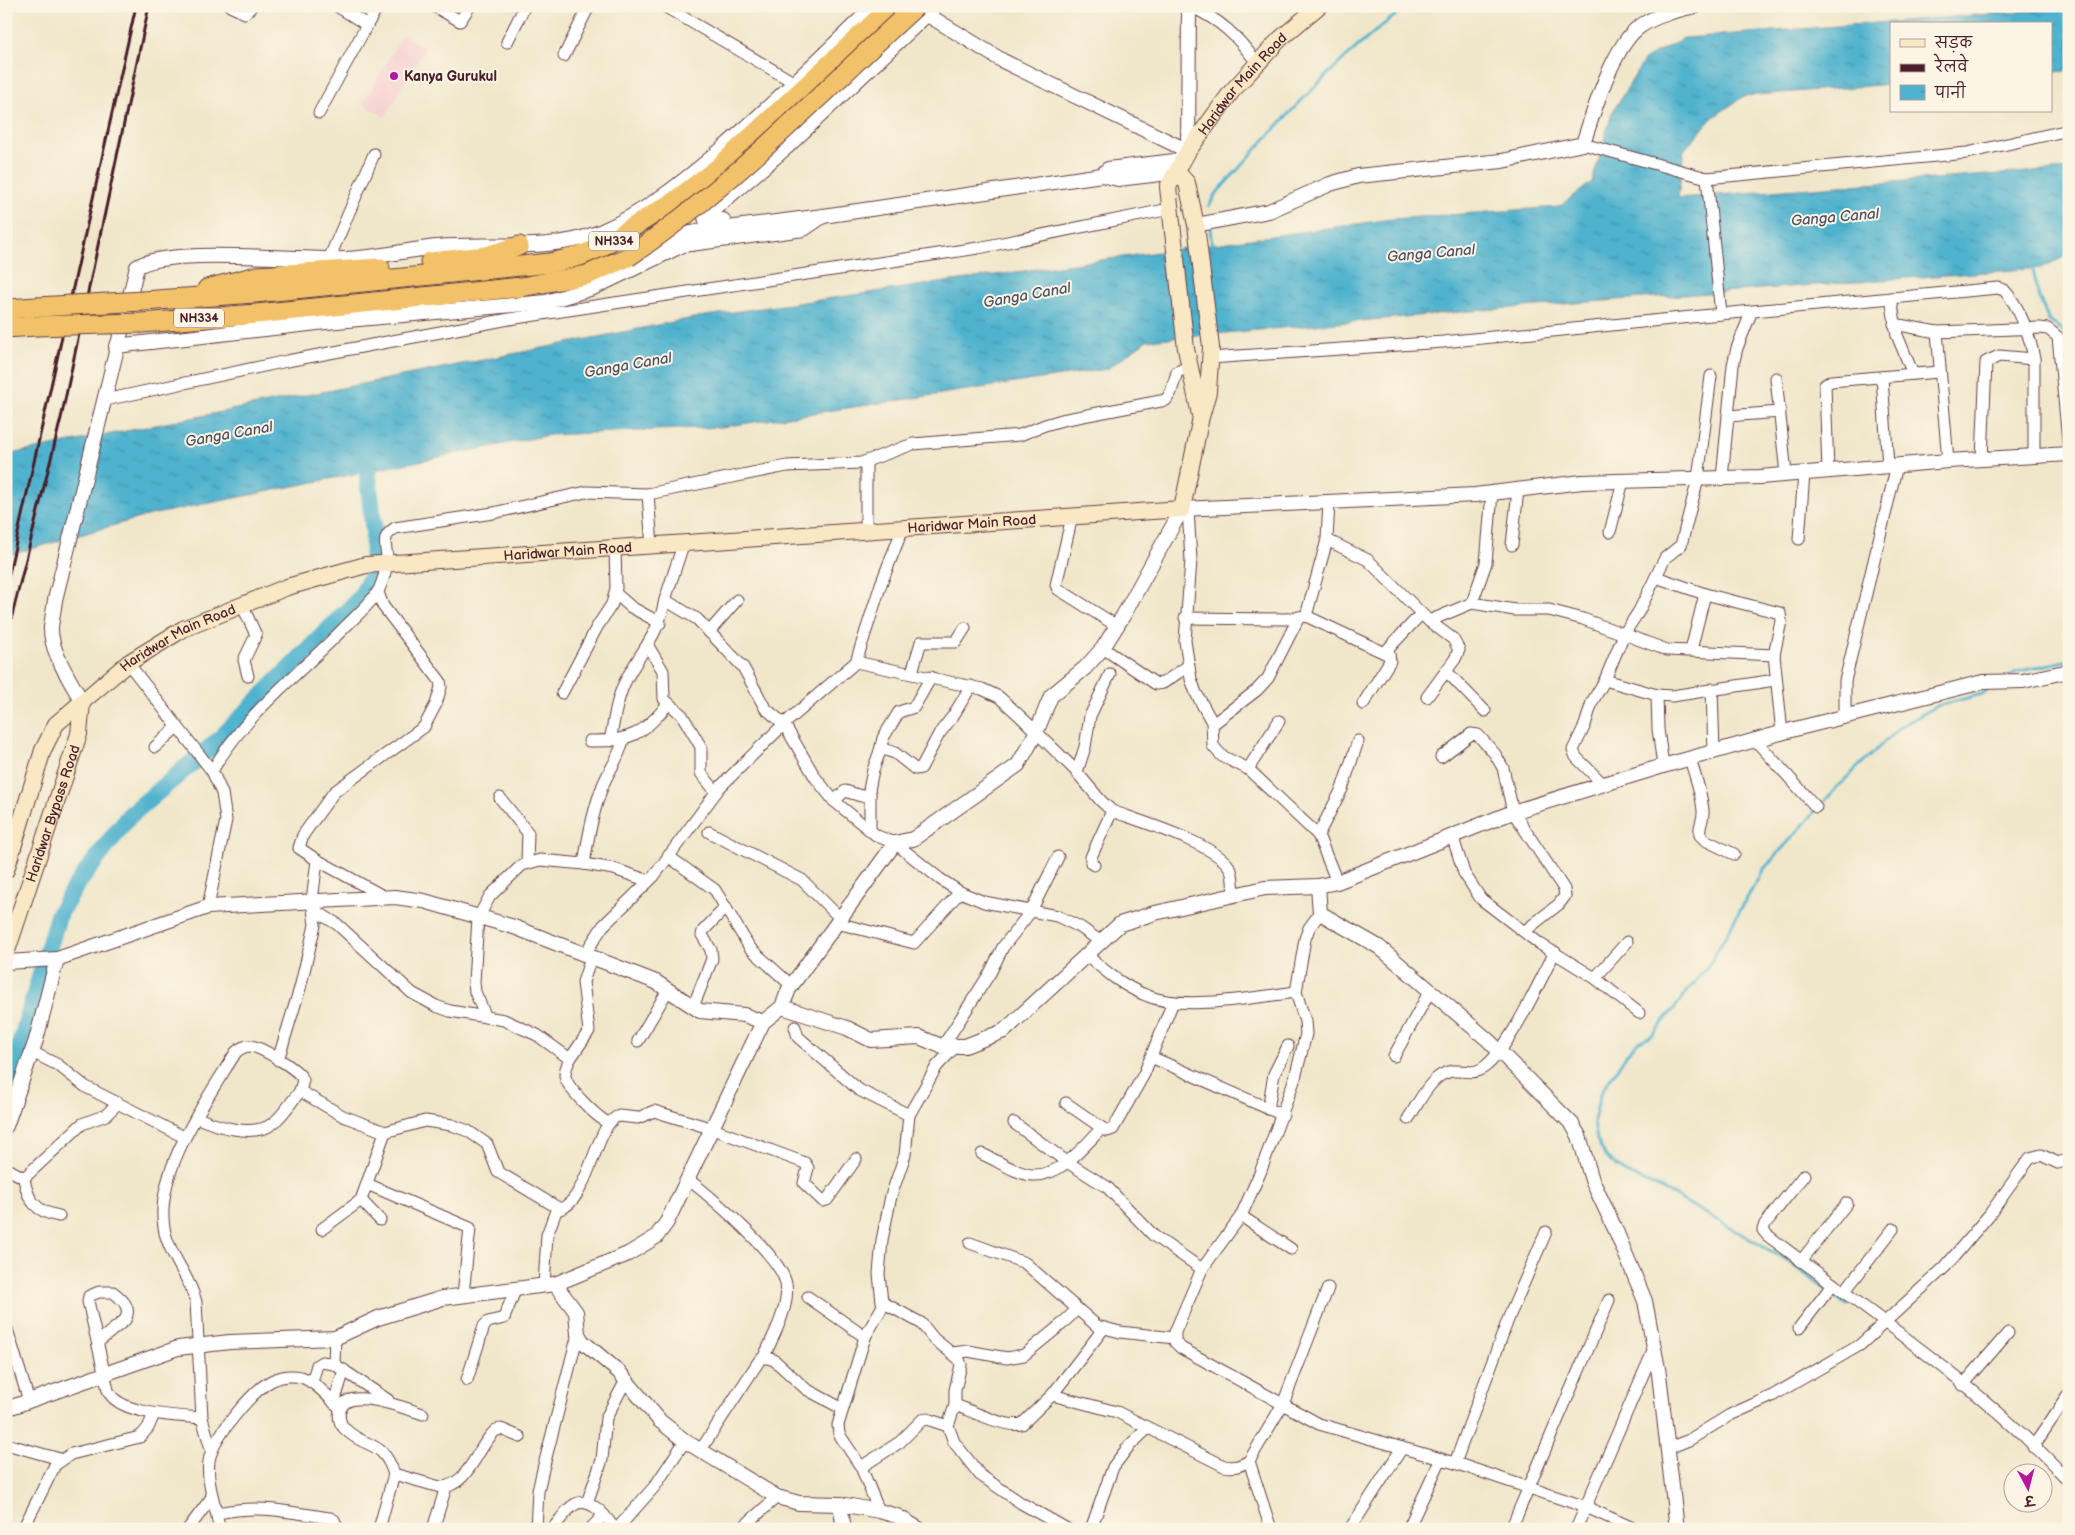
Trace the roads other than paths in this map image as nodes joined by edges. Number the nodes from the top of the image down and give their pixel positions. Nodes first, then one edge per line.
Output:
1 (230, 6) edge
2 (252, 6) edge
3 (337, 6) edge
4 (378, 6) edge
5 (434, 6) edge
6 (470, 6) edge
7 (525, 6) edge
8 (589, 6) edge
9 (664, 6) edge
10 (874, 6) edge
11 (892, 6) edge
12 (1189, 6) edge
13 (1319, 6) edge
14 (1696, 6) edge
15 (923, 8) edge
16 (367, 25) junction
17 (507, 42) dead end
18 (564, 56) dead end
19 (1257, 63) junction
20 (795, 83) junction
21 (319, 113) dead end
22 (2069, 130) edge
23 (1589, 145) junction
24 (374, 154) dead end
25 (1183, 161) junction
26 (1707, 178) junction
27 (1170, 209) junction
28 (823, 216) junction
29 (1196, 228) junction
30 (519, 246) junction
31 (628, 257) junction
32 (329, 259) junction
33 (180, 298) junction
34 (1891, 298) junction
35 (6, 309) edge
36 (1751, 312) junction
37 (1721, 314) junction
38 (1894, 324) junction
39 (6, 328) edge
40 (2026, 328) junction
41 (1937, 332) junction
42 (116, 346) junction
43 (1211, 352) junction
44 (2034, 359) junction
45 (1190, 366) junction
46 (1939, 372) junction
47 (1913, 374) junction
48 (1711, 376) dead end
49 (1882, 377) junction
50 (1776, 378) dead end
51 (103, 405) junction
52 (1780, 412) junction
53 (1728, 416) junction
54 (1201, 417) junction
55 (2069, 453) edge
56 (2034, 458) junction
57 (1982, 459) junction
58 (1948, 461) junction
59 (866, 462) junction
60 (1893, 465) junction
61 (1828, 471) junction
62 (1804, 473) junction
63 (1786, 474) junction
64 (1722, 478) junction
65 (1698, 479) junction
66 (1623, 481) junction
67 (1518, 490) junction
68 (1492, 493) junction
69 (648, 494) junction
70 (1329, 502) junction
71 (1185, 509) junction
72 (1072, 517) junction
73 (902, 528) junction
74 (866, 531) junction
75 (1610, 532) dead end
76 (1327, 540) junction
77 (1799, 540) dead end
78 (683, 545) junction
79 (1512, 545) dead end
80 (652, 547) junction
81 (615, 549) junction
82 (378, 564) junction
83 (1656, 577) junction
84 (378, 592) junction
85 (615, 593) junction
86 (1705, 594) junction
87 (666, 600) junction
88 (736, 600) dead end
89 (1472, 603) junction
90 (242, 605) junction
91 (1303, 617) junction
92 (1185, 618) junction
93 (1425, 618) junction
94 (660, 623) junction
95 (1117, 626) junction
96 (965, 628) dead end
97 (709, 632) junction
98 (1624, 634) junction
99 (648, 646) junction
100 (1103, 648) junction
101 (1691, 650) junction
102 (1389, 655) junction
103 (1774, 655) junction
104 (856, 662) junction
105 (128, 663) junction
106 (1188, 666) junction
107 (1446, 671) junction
108 (2069, 671) edge
109 (912, 672) junction
110 (1110, 674) dead end
111 (248, 676) dead end
112 (931, 676) junction
113 (1605, 680) junction
114 (1776, 680) junction
115 (971, 686) junction
116 (1712, 690) junction
117 (562, 693) dead end
118 (1657, 695) junction
119 (1427, 697) dead end
120 (82, 702) junction
121 (668, 704) junction
122 (1363, 704) dead end
123 (1485, 711) dead end
124 (1845, 718) junction
125 (1280, 721) dead end
126 (784, 724) junction
127 (1212, 724) junction
128 (177, 727) junction
129 (1036, 733) junction
130 (1782, 733) junction
131 (623, 740) junction
132 (589, 741) dead end
133 (610, 741) junction
134 (1358, 741) dead end
135 (1756, 741) junction
136 (155, 746) dead end
137 (880, 751) junction
138 (1714, 753) junction
139 (1441, 757) dead end
140 (1690, 759) junction
141 (206, 763) junction
142 (1663, 766) junction
143 (1248, 769) junction
144 (1077, 772) junction
145 (1603, 784) junction
146 (716, 792) junction
147 (870, 793) junction
148 (500, 798) dead end
149 (834, 801) junction
150 (1816, 807) dead end
151 (1112, 811) junction
152 (1513, 812) junction
153 (870, 831) junction
154 (709, 832) dead end
155 (1318, 835) junction
156 (1452, 835) junction
157 (895, 843) junction
158 (1734, 854) dead end
159 (668, 856) junction
160 (1058, 857) dead end
161 (317, 860) junction
162 (527, 862) junction
163 (584, 864) junction
164 (1094, 865) dead end
165 (6, 870) edge
166 (649, 881) junction
167 (1337, 882) junction
168 (1318, 886) junction
169 (960, 892) junction
170 (1234, 895) junction
171 (383, 896) junction
172 (313, 906) junction
173 (208, 907) junction
174 (726, 907) junction
175 (1031, 911) junction
176 (1320, 913) junction
177 (478, 918) junction
178 (838, 920) junction
179 (1525, 931) junction
180 (1100, 942) junction
181 (1627, 942) dead end
182 (1555, 952) junction
183 (6, 954) edge
184 (1088, 956) junction
185 (587, 957) junction
186 (58, 959) junction
187 (6, 962) edge
188 (1595, 978) junction
189 (792, 986) junction
190 (668, 990) junction
191 (1430, 990) junction
192 (1296, 992) junction
193 (1173, 1002) junction
194 (782, 1006) junction
195 (694, 1007) junction
196 (1639, 1013) dead end
197 (486, 1017) junction
198 (763, 1022) junction
199 (795, 1027) dead end
200 (638, 1041) dead end
201 (950, 1046) junction
202 (1288, 1046) dead end
203 (1499, 1050) junction
204 (32, 1052) junction
205 (1394, 1056) dead end
206 (1151, 1057) junction
207 (570, 1059) junction
208 (278, 1060) junction
209 (300, 1091) junction
210 (118, 1103) junction
211 (1066, 1103) dead end
212 (1268, 1109) junction
213 (909, 1115) junction
214 (1283, 1115) junction
215 (196, 1117) junction
216 (1408, 1119) dead end
217 (608, 1123) junction
218 (1014, 1123) dead end
219 (6, 1126) edge
220 (1102, 1128) junction
221 (713, 1129) junction
222 (385, 1132) junction
223 (184, 1137) junction
224 (982, 1154) dead end
225 (2069, 1159) edge
226 (856, 1160) dead end
227 (1067, 1162) junction
228 (6, 1168) edge
229 (1804, 1175) dead end
230 (24, 1178) junction
231 (688, 1180) junction
232 (366, 1184) junction
233 (361, 1200) junction
234 (1847, 1203) dead end
235 (557, 1208) junction
236 (59, 1216) dead end
237 (1242, 1216) junction
238 (380, 1220) dead end
239 (322, 1229) dead end
240 (1893, 1229) dead end
241 (1546, 1232) dead end
242 (970, 1243) dead end
243 (1291, 1248) dead end
244 (1801, 1261) junction
245 (1202, 1269) junction
246 (550, 1285) junction
247 (516, 1288) junction
248 (1328, 1288) dead end
249 (1829, 1288) junction
250 (1844, 1292) junction
251 (463, 1295) junction
252 (808, 1297) dead end
253 (1609, 1300) dead end
254 (884, 1304) junction
255 (1077, 1309) junction
256 (1886, 1324) junction
257 (6, 1326) edge
258 (1104, 1328) junction
259 (1799, 1328) dead end
260 (2008, 1333) dead end
261 (578, 1334) junction
262 (865, 1337) junction
263 (335, 1338) junction
264 (1174, 1338) junction
265 (98, 1342) junction
266 (199, 1345) junction
267 (1654, 1349) junction
268 (953, 1353) junction
269 (764, 1357) junction
270 (334, 1364) junction
271 (344, 1370) junction
272 (105, 1374) junction
273 (467, 1380) dead end
274 (626, 1380) junction
275 (312, 1382) junction
276 (1963, 1385) junction
277 (1052, 1394) junction
278 (2069, 1394) edge
279 (375, 1396) junction
280 (29, 1401) junction
281 (1283, 1404) junction
282 (337, 1405) junction
283 (955, 1406) junction
284 (841, 1408) junction
285 (6, 1409) edge
286 (154, 1414) junction
287 (424, 1414) dead end
288 (202, 1418) junction
289 (948, 1426) junction
290 (1148, 1428) junction
291 (520, 1437) dead end
292 (686, 1442) junction
293 (6, 1444) edge
294 (2033, 1447) junction
295 (1402, 1448) junction
296 (1669, 1448) junction
297 (211, 1449) junction
298 (700, 1451) junction
299 (60, 1459) junction
300 (1441, 1459) junction
301 (1249, 1461) junction
302 (1455, 1463) junction
303 (861, 1467) junction
304 (394, 1474) junction
305 (2069, 1481) edge
306 (446, 1487) junction
307 (1528, 1488) junction
308 (212, 1497) junction
309 (777, 1497) junction
310 (587, 1503) junction
311 (840, 1504) junction
312 (1586, 1507) junction
313 (879, 1511) junction
314 (218, 1513) junction
315 (604, 1515) junction
316 (23, 1529) edge
317 (188, 1529) edge
318 (219, 1529) edge
319 (338, 1529) edge
320 (379, 1529) edge
321 (434, 1529) edge
322 (536, 1529) edge
323 (552, 1529) edge
324 (590, 1529) edge
325 (616, 1529) edge
326 (741, 1529) edge
327 (844, 1529) edge
328 (919, 1529) edge
329 (1067, 1529) edge
330 (1091, 1529) edge
331 (1271, 1529) edge
332 (1350, 1529) edge
333 (1408, 1529) edge
334 (1511, 1529) edge
335 (1576, 1529) edge
336 (1635, 1529) edge
337 (1677, 1529) edge

1 - 2 street
3 - 16 street
4 - 16 street
5 - 6 street
7 - 17 street
8 - 18 street
9 - 20 street
10 - 20 street
11 - 33 highway, NH334
12 - 19 street
12 - 25 street
13 - 19 main road, Haridwar Main Road
14 - 23 street
15 - 25 street
15 - 28 street
15 - 31 highway, NH334, bridge
16 - 21 street
19 - 25 main road, Haridwar Main Road
20 - 30 street
22 - 26 street
23 - 26 street
23 - 29 street
24 - 32 street
25 - 27 main road, Haridwar Main Road
25 - 28 street
25 - 29 main road, Haridwar Main Road
26 - 37 street
27 - 45 main road, Haridwar Main Road
27 - 51 street
28 - 31 street, bridge
28 - 42 street
29 - 43 main road, Haridwar Main Road
30 - 32 street
30 - 33 highway
31 - 39 highway, NH334, bridge
32 - 42 street
33 - 35 highway, NH334, bridge
34 - 36 street
34 - 38 street
34 - 40 street
36 - 37 street
36 - 53 street
37 - 43 street
38 - 41 street
38 - 47 street
40 - 41 street
40 - 44 street
40 - 55 street
41 - 46 street
42 - 51 street
43 - 54 main road, Haridwar Main Road
44 - 56 street
44 - 57 street
45 - 54 main road, Haridwar Main Road
45 - 59 street
46 - 47 street
46 - 58 street
47 - 49 street
48 - 65 street
49 - 60 street
49 - 61 street
50 - 52 street
51 - 120 street
52 - 53 street
52 - 63 street
53 - 64 street
54 - 71 main road, Haridwar Main Road
55 - 56 street
56 - 57 street
57 - 58 street
58 - 60 street
59 - 69 street
59 - 74 street
60 - 61 street
60 - 124 street
61 - 62 street
62 - 63 street
62 - 77 street
63 - 64 street
64 - 65 street
65 - 66 street
65 - 83 street
66 - 67 street
66 - 75 street
67 - 68 street
67 - 79 street
68 - 70 street
68 - 89 street
69 - 80 street
69 - 82 street
70 - 71 street
70 - 76 street
71 - 72 main road, Haridwar Main Road
71 - 92 street
71 - 95 street
72 - 73 main road, Haridwar Main Road
72 - 95 street
73 - 74 main road, Haridwar Main Road
73 - 104 street
74 - 78 main road, Haridwar Main Road
76 - 91 street
76 - 93 street
78 - 80 main road, Haridwar Main Road
78 - 87 street
80 - 81 main road, Haridwar Main Road
81 - 82 main road, Haridwar Main Road
81 - 85 street
82 - 84 street
82 - 90 main road, Haridwar Main Road
83 - 86 street
83 - 98 street
84 - 141 street
84 - 161 street
85 - 94 street
85 - 117 street
86 - 101 street
86 - 103 street
87 - 94 street
87 - 97 street
88 - 97 street
89 - 93 street
89 - 98 street
90 - 105 main road, Haridwar Main Road
90 - 111 street
91 - 92 street
91 - 102 street
91 - 127 street
92 - 106 street
93 - 102 street
93 - 107 street
94 - 99 street
95 - 100 street
96 - 109 street
97 - 126 street
98 - 101 street
98 - 113 street
99 - 121 street
99 - 133 street
100 - 106 street
100 - 129 street
101 - 103 street
102 - 122 street
103 - 114 street
104 - 109 street
104 - 126 street
105 - 120 main road, Haridwar Main Road
105 - 128 street
106 - 127 street
107 - 119 street
107 - 123 street
108 - 124 street
109 - 112 street
110 - 144 street
112 - 115 street
112 - 137 street
113 - 118 street
113 - 145 street
114 - 116 street
114 - 130 street
115 - 129 street
115 - 137 street
116 - 118 street
116 - 138 street
118 - 142 street
120 - 165 main road, Haridwar Main Road
120 - 183 main road, Haridwar Bypass Road
121 - 131 street
121 - 146 street
124 - 130 street
125 - 143 street
126 - 146 street
126 - 149 street
127 - 143 street
128 - 136 street
128 - 141 street
129 - 144 street
129 - 157 street
130 - 135 street
131 - 133 street
131 - 163 street
132 - 133 street
134 - 155 street
135 - 138 street
135 - 150 street
137 - 147 street
138 - 140 street
139 - 152 street
140 - 142 street
140 - 158 street
141 - 173 street
142 - 145 street
143 - 155 street
144 - 151 street
145 - 152 street
146 - 159 street
147 - 149 street
147 - 153 street
148 - 162 street
149 - 153 street
151 - 164 street
151 - 170 street
152 - 156 street
152 - 179 street
153 - 157 street
154 - 178 street
155 - 167 street
156 - 167 street
156 - 179 street
157 - 169 street
157 - 178 street
159 - 166 street
159 - 174 street
160 - 175 street
161 - 171 street
161 - 172 street
162 - 163 street
162 - 177 street
163 - 166 street
166 - 185 street
167 - 168 street
168 - 170 street
168 - 176 street
169 - 175 street
169 - 178 street
170 - 180 street
171 - 172 street
171 - 177 street
172 - 173 street
172 - 197 street
172 - 208 street
173 - 186 street
174 - 189 street
174 - 195 street
175 - 180 street
175 - 201 street
176 - 191 street
176 - 192 street
177 - 185 street
177 - 197 street
178 - 189 street
179 - 182 street
180 - 184 street
181 - 188 street
182 - 188 street
182 - 203 street
184 - 193 street
184 - 201 street
185 - 190 street
185 - 207 street
186 - 187 street
186 - 204 street
188 - 196 street
189 - 194 street
190 - 195 street
190 - 200 street
191 - 203 street
191 - 205 street
192 - 193 street
192 - 214 street
193 - 206 street
194 - 198 street
194 - 201 street
195 - 198 street
197 - 207 street
198 - 221 street
199 - 213 street
201 - 213 street
202 - 212 street
203 - 216 street
203 - 267 street
204 - 210 street
204 - 219 street
206 - 212 street
206 - 220 street
207 - 217 street
208 - 209 street
208 - 215 street
209 - 215 street
209 - 222 street
210 - 223 street
210 - 230 street
211 - 220 street
212 - 214 street
213 - 254 street
214 - 237 street
215 - 223 street
217 - 221 street
217 - 235 street
218 - 227 street
220 - 227 street
221 - 226 street
221 - 231 street
222 - 232 street
222 - 235 street
223 - 266 street
224 - 227 street
225 - 256 street
227 - 245 street
228 - 230 street
229 - 244 street
230 - 236 street
231 - 246 street
231 - 269 street
232 - 233 street
232 - 251 street
233 - 238 street
233 - 239 street
234 - 244 street
235 - 246 street
237 - 243 street
237 - 245 street
240 - 250 street
241 - 302 street
242 - 255 street
244 - 249 street
245 - 264 street
246 - 247 street
246 - 261 street
247 - 251 street
247 - 273 street
248 - 281 street
249 - 250 street
249 - 259 street
250 - 256 street
251 - 263 street
252 - 262 street
253 - 307 street
254 - 262 street
254 - 268 street
255 - 258 street
255 - 268 street
256 - 276 street
256 - 296 street
257 - 280 street
258 - 264 street
258 - 277 street
260 - 276 street
261 - 274 street
261 - 322 street
262 - 284 street
263 - 266 street
263 - 270 street
264 - 281 street
265 - 265 street
265 - 272 street
266 - 272 street
266 - 288 street
267 - 296 street
267 - 312 street
268 - 283 street
269 - 284 street
269 - 298 street
270 - 271 street
270 - 275 street
271 - 279 street
271 - 282 street
272 - 280 street
272 - 286 street
274 - 292 street
274 - 310 street
275 - 282 street
275 - 297 street
276 - 294 street
277 - 283 street
277 - 290 street
278 - 294 street
279 - 282 street
279 - 287 street
280 - 285 street
281 - 295 street
281 - 301 street
282 - 304 street
283 - 289 street
284 - 303 street
286 - 288 street
286 - 299 street
288 - 297 street
289 - 303 street
289 - 329 street
290 - 301 street
290 - 330 street
291 - 306 street
292 - 298 street
292 - 325 street
293 - 299 street
294 - 305 street
295 - 300 street
295 - 332 street
296 - 337 street
297 - 308 street
298 - 309 street
299 - 316 street
300 - 302 street
300 - 333 street
301 - 331 street
302 - 307 street
303 - 313 street
304 - 306 street
304 - 320 street
306 - 321 street
307 - 312 street
307 - 334 street
308 - 314 street
308 - 317 street
309 - 311 street
309 - 326 street
310 - 315 street
310 - 323 street
311 - 313 street
311 - 327 street
312 - 335 street
312 - 336 street
313 - 328 street
314 - 318 street
314 - 319 street
315 - 324 street
315 - 325 street

